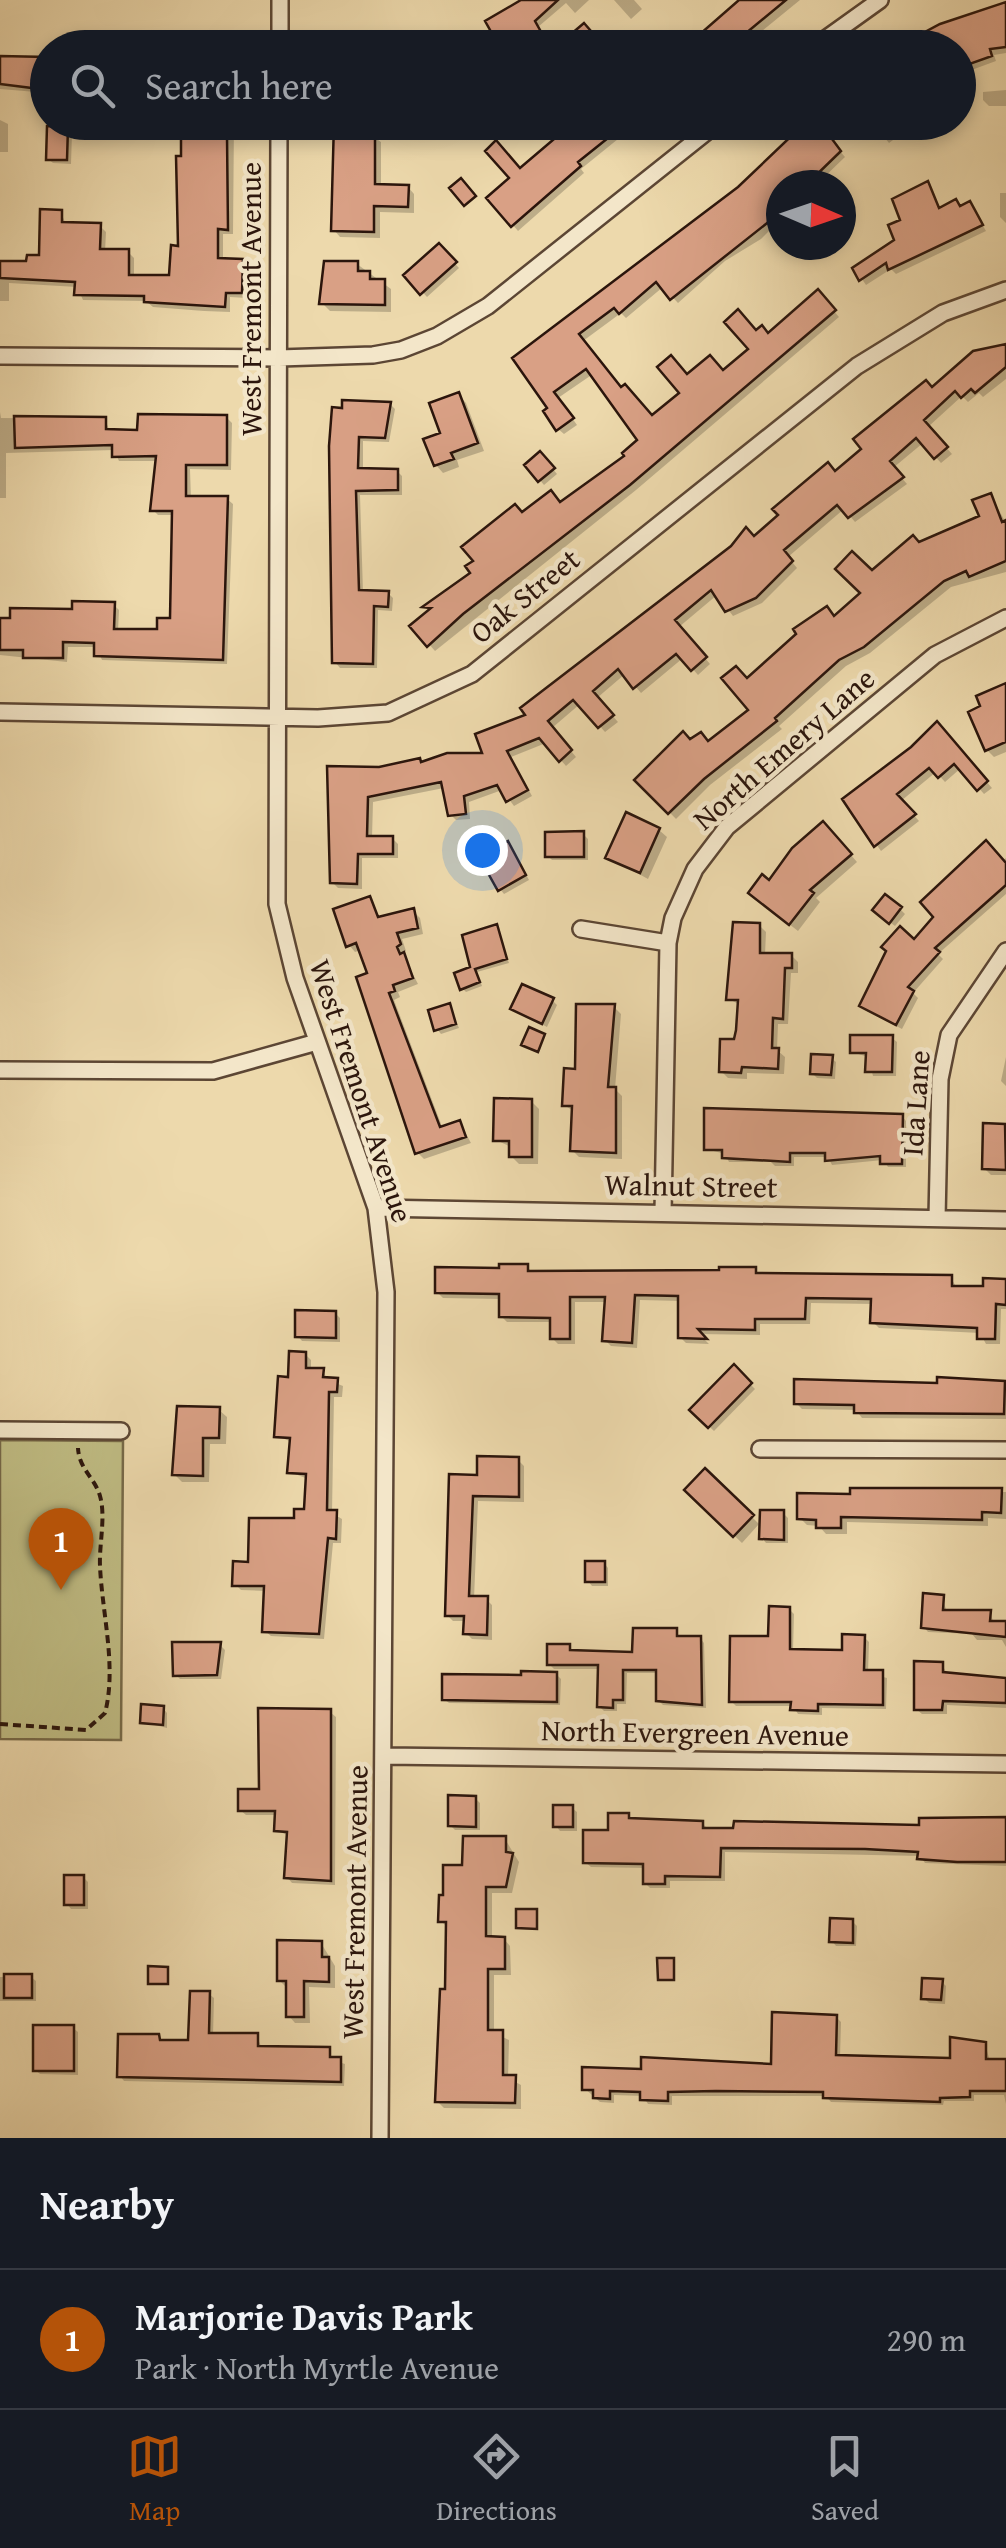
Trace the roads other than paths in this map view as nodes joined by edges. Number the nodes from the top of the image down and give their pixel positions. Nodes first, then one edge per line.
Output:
1 (280, 0) edge
2 (880, 0) edge
3 (280, 30) edge
4 (839, 30) edge
5 (280, 140) edge
6 (696, 140) edge
7 (1006, 290) edge
8 (0, 356) edge
9 (279, 358) junction
10 (1006, 618) edge
11 (0, 712) edge
12 (276, 714) junction
13 (582, 929) dead end
14 (668, 943) junction
15 (1006, 951) edge
16 (318, 1042) junction
17 (0, 1070) edge
18 (376, 1208) junction
19 (663, 1213) junction
20 (937, 1218) junction
21 (1006, 1220) edge
22 (0, 1430) edge
23 (121, 1431) dead end
24 (760, 1449) dead end
25 (1006, 1450) edge
26 (384, 1756) junction
27 (1006, 1764) edge
28 (380, 2138) edge

1 - 3 street
2 - 4 street
5 - 9 street, West Fremont Avenue
6 - 9 street
7 - 12 street, Oak Street
8 - 9 street
9 - 12 street, West Fremont Avenue
10 - 14 street, North Emery Lane
11 - 12 street, Oak Street
12 - 16 street, West Fremont Avenue
13 - 14 street
14 - 19 street, North Emery Lane
15 - 20 street, Ida Lane
16 - 17 street
16 - 18 street, West Fremont Avenue
18 - 19 street, Walnut Street
18 - 26 street, West Fremont Avenue
19 - 20 street, Walnut Street
20 - 21 street, Walnut Street
22 - 23 street
24 - 25 street
26 - 27 street, North Evergreen Avenue
26 - 28 street, West Fremont Avenue

